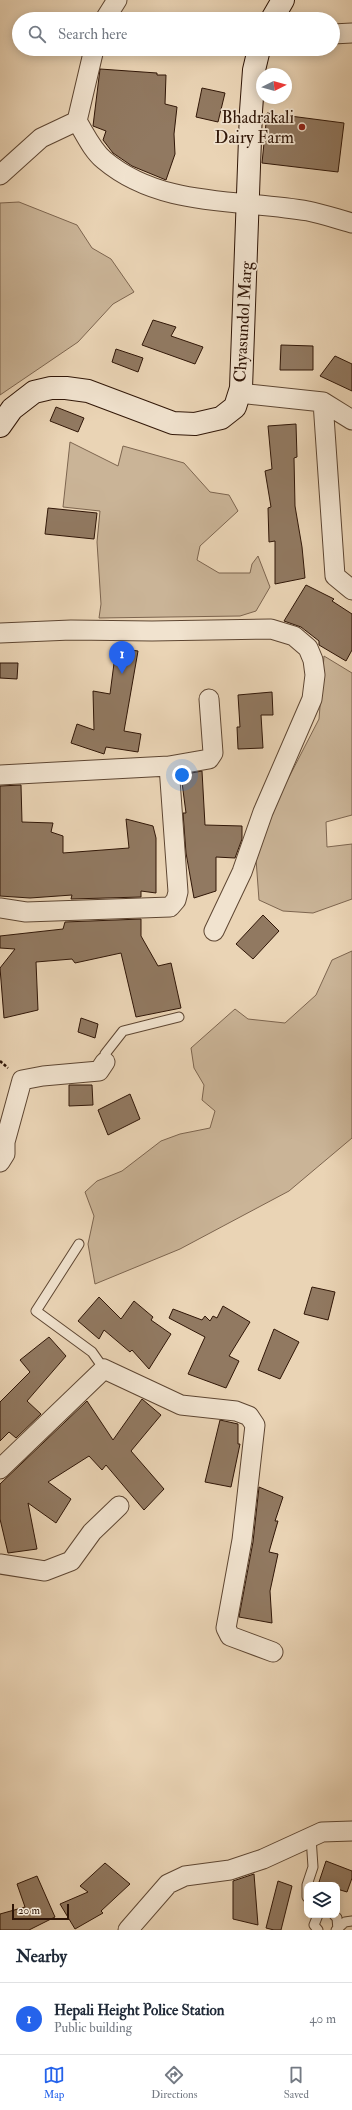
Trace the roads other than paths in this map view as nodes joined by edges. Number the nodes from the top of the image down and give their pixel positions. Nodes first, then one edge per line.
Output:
1 (117, 0) edge
2 (283, 0) edge
3 (109, 12) edge
4 (276, 12) edge
5 (352, 33) edge
6 (340, 34) edge
7 (92, 56) edge
8 (258, 56) edge
9 (77, 121) junction
10 (0, 175) edge
11 (249, 204) junction
12 (352, 223) edge
13 (239, 393) junction
14 (323, 402) junction
15 (352, 420) edge
16 (0, 426) edge
17 (352, 590) edge
18 (0, 633) edge
19 (209, 699) dead end
20 (169, 766) junction
21 (0, 775) edge
22 (0, 908) edge
23 (214, 931) dead end
24 (179, 1017) dead end
25 (105, 1062) joint
26 (0, 1162) edge
27 (79, 1244) dead end
28 (104, 1370) junction
29 (0, 1469) edge
30 (119, 1506) dead end
31 (0, 1564) edge
32 (273, 1652) dead end
33 (352, 1831) edge
34 (311, 1837) junction
35 (308, 1882) edge
36 (317, 1918) edge
37 (337, 1918) edge
38 (352, 1922) edge
39 (132, 1929) edge
40 (318, 1930) edge
41 (338, 1930) edge

1 - 3 street
2 - 4 street
5 - 6 street
7 - 9 street
8 - 11 street, Chyasundol Marg
9 - 10 street
9 - 11 street
11 - 12 street
11 - 13 street, Chyasundol Marg
13 - 14 street
13 - 16 street, Chyasundol Marg
14 - 15 street
14 - 17 street
18 - 23 street
19 - 20 street
20 - 21 street
20 - 22 street
24 - 25 lane
25 - 26 street
27 - 28 lane
28 - 29 street
28 - 32 street
30 - 31 street
33 - 34 street
34 - 35 lane
34 - 39 street
36 - 40 lane
37 - 41 lane
38 - 41 lane

